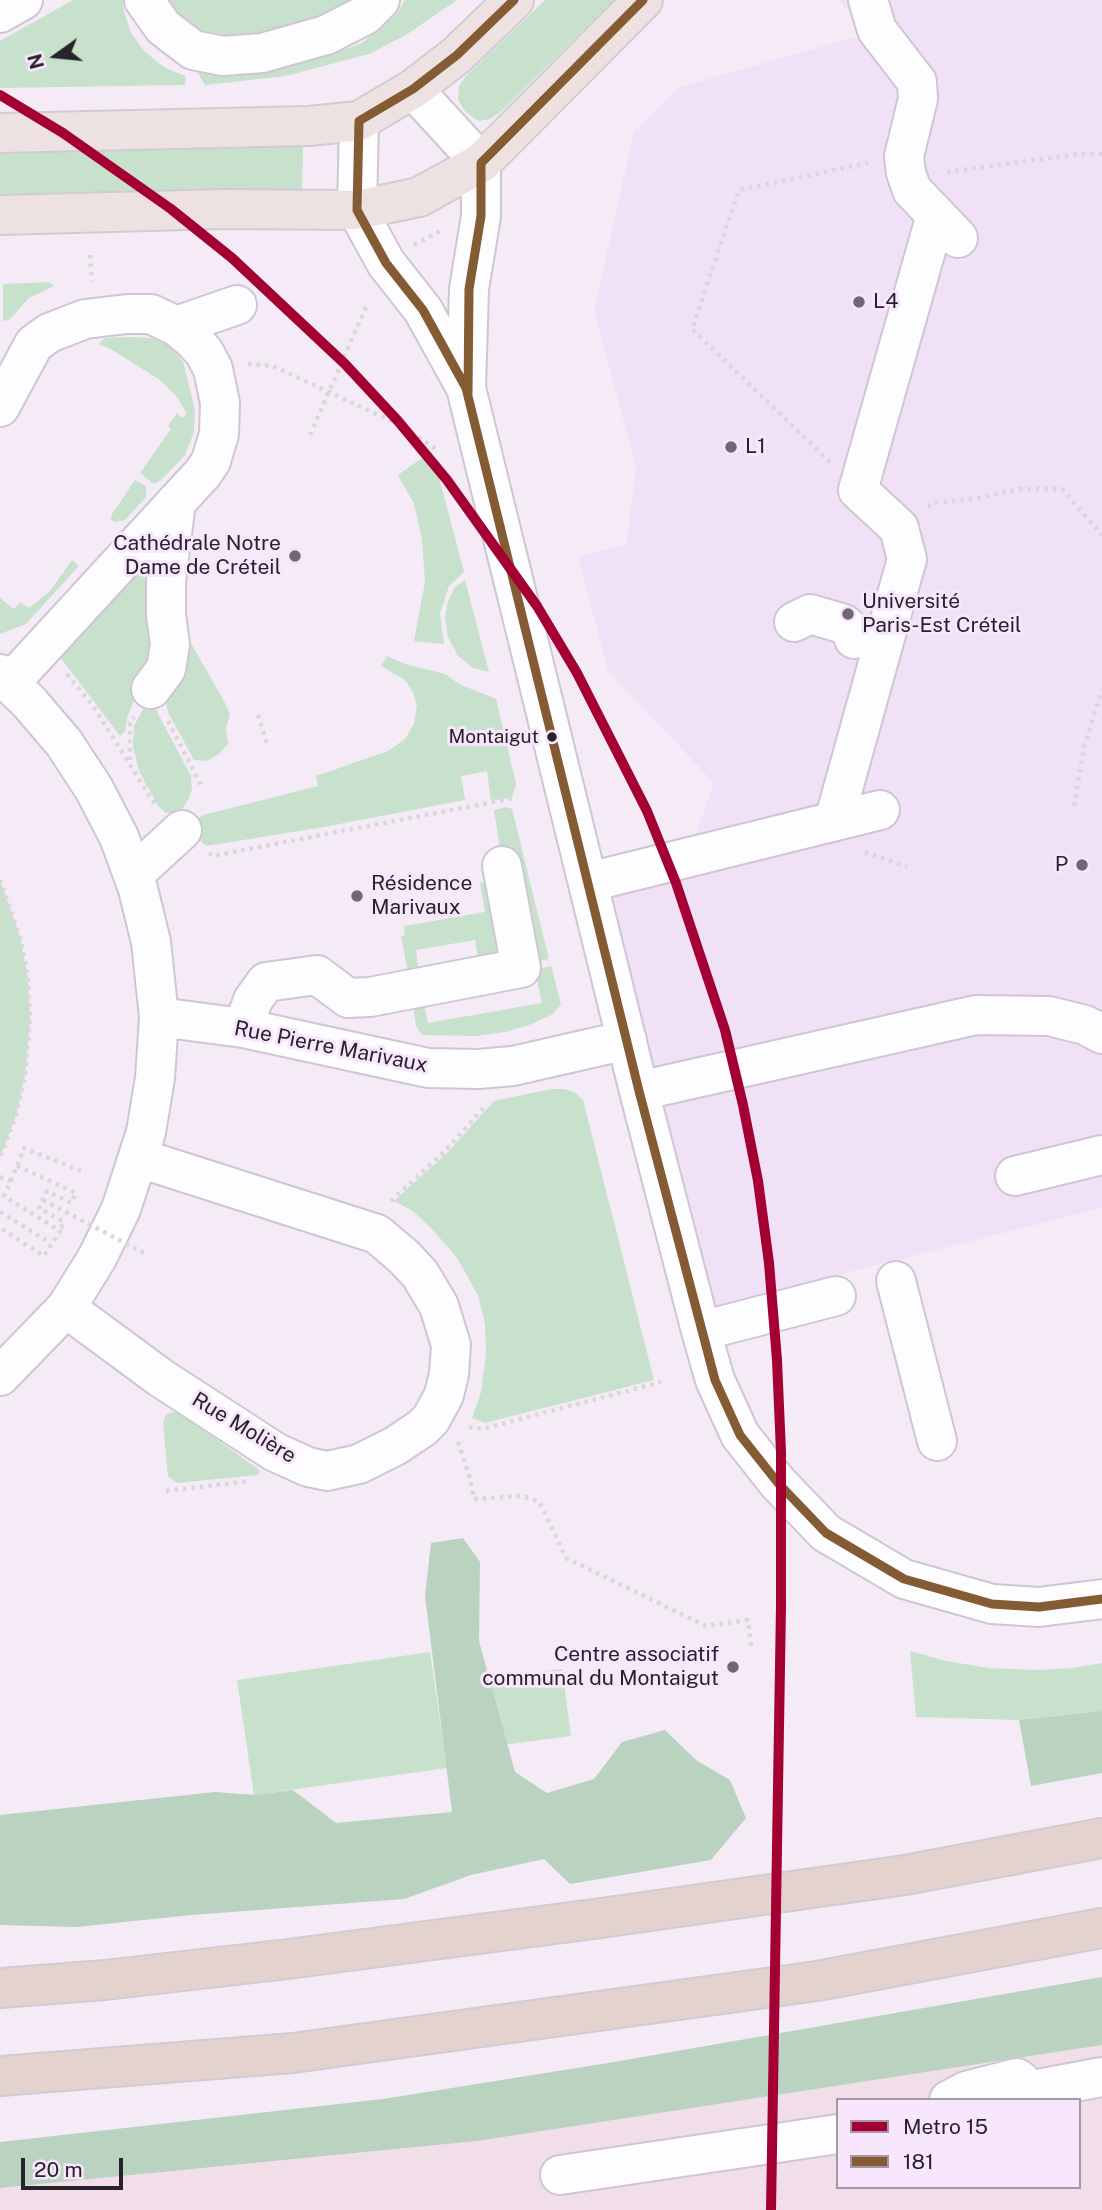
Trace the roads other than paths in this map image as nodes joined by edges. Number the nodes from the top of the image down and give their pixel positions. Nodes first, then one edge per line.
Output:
1 (23, 0) edge
2 (144, 0) edge
3 (380, 0) edge
4 (514, 0) edge
5 (643, 0) edge
6 (868, 0) edge
7 (0, 13) edge
8 (413, 89) junction
9 (359, 121) junction
10 (0, 133) edge
11 (481, 163) junction
12 (358, 210) junction
13 (0, 215) edge
14 (237, 306) dead end
15 (176, 326) junction
16 (466, 388) junction
17 (0, 407) edge
18 (177, 502) junction
19 (794, 622) dead end
20 (854, 639) dead end
21 (5, 678) edge
22 (151, 689) road end
23 (880, 810) dead end
24 (816, 819) junction
25 (182, 830) road end
26 (502, 866) dead end
27 (133, 875) junction
28 (589, 882) junction
29 (159, 1017) junction
30 (243, 1028) junction
31 (1102, 1034) edge
32 (627, 1040) junction
33 (639, 1091) junction
34 (1102, 1155) edge
35 (139, 1158) junction
36 (1015, 1176) dead end
37 (897, 1281) dead end
38 (836, 1296) dead end
39 (66, 1308) junction
40 (701, 1331) junction
41 (0, 1377) edge
42 (937, 1441) dead end
43 (1102, 1599) edge
44 (1102, 1838) edge
45 (1102, 1928) edge
46 (0, 1988) edge
47 (0, 2076) edge
48 (1102, 2077) edge
49 (1033, 2090) junction
50 (953, 2098) edge
51 (998, 2098) edge
52 (836, 2134) edge
53 (560, 2175) dead end

1 - 7 street
2 - 3 street
4 - 8 main road
5 - 11 main road
6 - 24 street
8 - 9 main road
8 - 11 street
9 - 10 main road
9 - 12 street
11 - 12 main road
11 - 16 street
12 - 13 main road
12 - 16 street
14 - 15 street
15 - 17 street
15 - 18 street
16 - 28 street
18 - 21 street
18 - 22 street
19 - 20 street
21 - 27 street
23 - 24 street
24 - 28 street
25 - 27 street
26 - 30 street
27 - 29 street
28 - 32 street
29 - 30 street, Rue Pierre Marivaux
29 - 35 street
30 - 32 street, Rue Pierre Marivaux
31 - 33 street
32 - 33 street
33 - 40 street
34 - 36 street
35 - 39 street
35 - 39 street, Rue Molière
37 - 42 street
38 - 40 street
39 - 41 street
40 - 43 street
44 - 46 highway
45 - 47 highway
48 - 49 street
49 - 50 street
49 - 51 street
52 - 53 street

